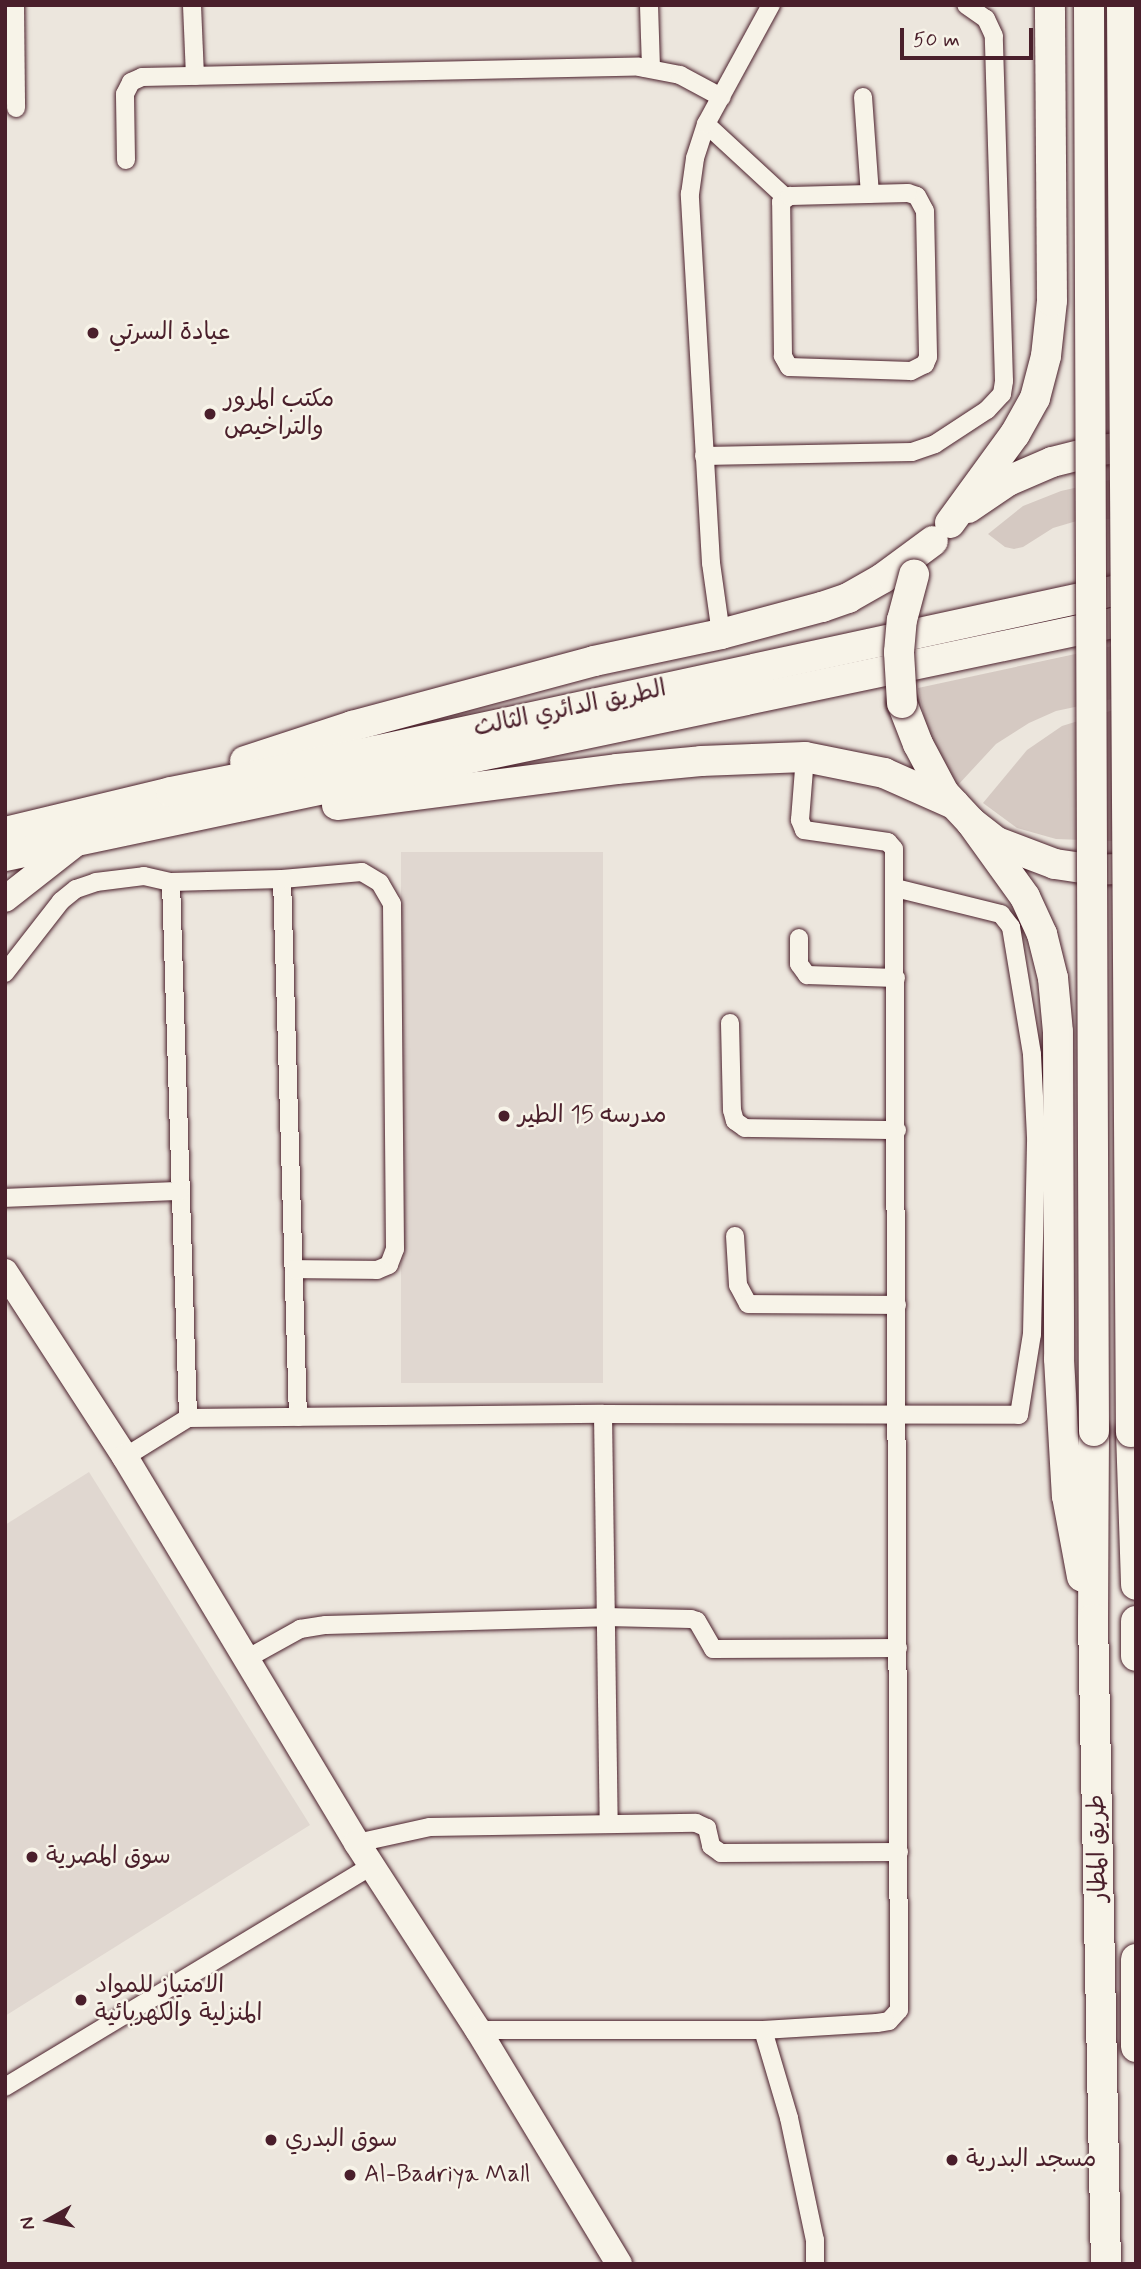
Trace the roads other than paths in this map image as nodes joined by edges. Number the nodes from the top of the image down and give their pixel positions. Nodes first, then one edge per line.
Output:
1 (15, 5) edge
2 (192, 5) edge
3 (649, 5) edge
4 (771, 5) edge
5 (966, 5) edge
6 (1050, 5) edge
7 (1122, 5) edge
8 (1089, 6) edge
9 (651, 68) junction
10 (195, 76) junction
11 (721, 97) junction
12 (863, 97) dead end
13 (16, 108) dead end
14 (706, 124) junction
15 (126, 160) dead end
16 (870, 194) junction
17 (785, 197) junction
18 (1136, 446) edge
19 (704, 456) junction
20 (942, 532) junction
21 (1136, 586) edge
22 (1136, 618) edge
23 (721, 634) junction
24 (806, 757) junction
25 (171, 792) junction
26 (962, 813) junction
27 (207, 815) junction
28 (5, 832) edge
29 (79, 841) junction
30 (5, 856) edge
31 (1136, 868) edge
32 (282, 879) junction
33 (171, 882) junction
34 (896, 888) junction
35 (5, 899) edge
36 (799, 938) dead end
37 (5, 973) edge
38 (896, 978) junction
39 (730, 1023) dead end
40 (897, 1130) junction
41 (180, 1191) junction
42 (5, 1198) edge
43 (736, 1236) dead end
44 (294, 1269) junction
45 (5, 1272) edge
46 (897, 1305) junction
47 (603, 1414) junction
48 (897, 1414) junction
49 (298, 1417) junction
50 (188, 1418) junction
51 (125, 1457) junction
52 (1136, 1585) edge
53 (606, 1617) junction
54 (1093, 1619) junction
55 (1136, 1621) edge
56 (1136, 1629) edge
57 (898, 1648) junction
58 (1136, 1656) edge
59 (248, 1658) junction
60 (609, 1824) junction
61 (357, 1843) junction
62 (899, 1852) junction
63 (372, 1866) junction
64 (1136, 1959) edge
65 (478, 2030) junction
66 (763, 2030) junction
67 (1136, 2048) edge
68 (5, 2087) edge
69 (621, 2262) edge
70 (815, 2264) edge
71 (1106, 2264) edge

1 - 13 street
2 - 10 street
3 - 9 street
4 - 11 street
5 - 19 street
6 - 20 highway
7 - 52 highway, bridge
8 - 54 highway, طريق المطار, bridge
9 - 10 street
9 - 11 street
10 - 15 street
11 - 14 street
12 - 16 street
14 - 17 street
14 - 19 street
16 - 17 street
16 - 17 street
18 - 20 highway
19 - 23 street
20 - 23 highway
20 - 26 highway, bridge
21 - 25 highway, الطريق الدائري الثالث
22 - 27 highway, الطريق الدائري الثالث
23 - 25 highway
24 - 26 highway
24 - 27 highway
24 - 34 street
25 - 28 highway, الطريق الدائري الثالث
26 - 31 highway
26 - 54 highway
27 - 29 highway, الطريق الدائري الثالث
29 - 30 highway, الطريق الدائري الثالث
29 - 35 main road
32 - 33 street
32 - 44 street
32 - 44 street
33 - 37 street
33 - 41 street
34 - 38 street
34 - 48 street
36 - 38 street
38 - 40 street
39 - 40 street
40 - 46 street
41 - 42 street
41 - 50 street
43 - 46 street
44 - 49 street
45 - 51 main road
46 - 48 street
47 - 48 street
47 - 49 street
47 - 53 street
48 - 57 street
49 - 50 street
50 - 51 street
51 - 59 main road
53 - 57 street
53 - 59 street
53 - 60 street
54 - 71 highway, طريق المطار
55 - 56 highway
56 - 58 highway
57 - 62 street
59 - 61 main road
60 - 61 street
60 - 62 street
61 - 63 main road
62 - 66 street
63 - 65 main road
63 - 68 street
64 - 67 highway
65 - 66 street
65 - 69 main road
66 - 70 street

